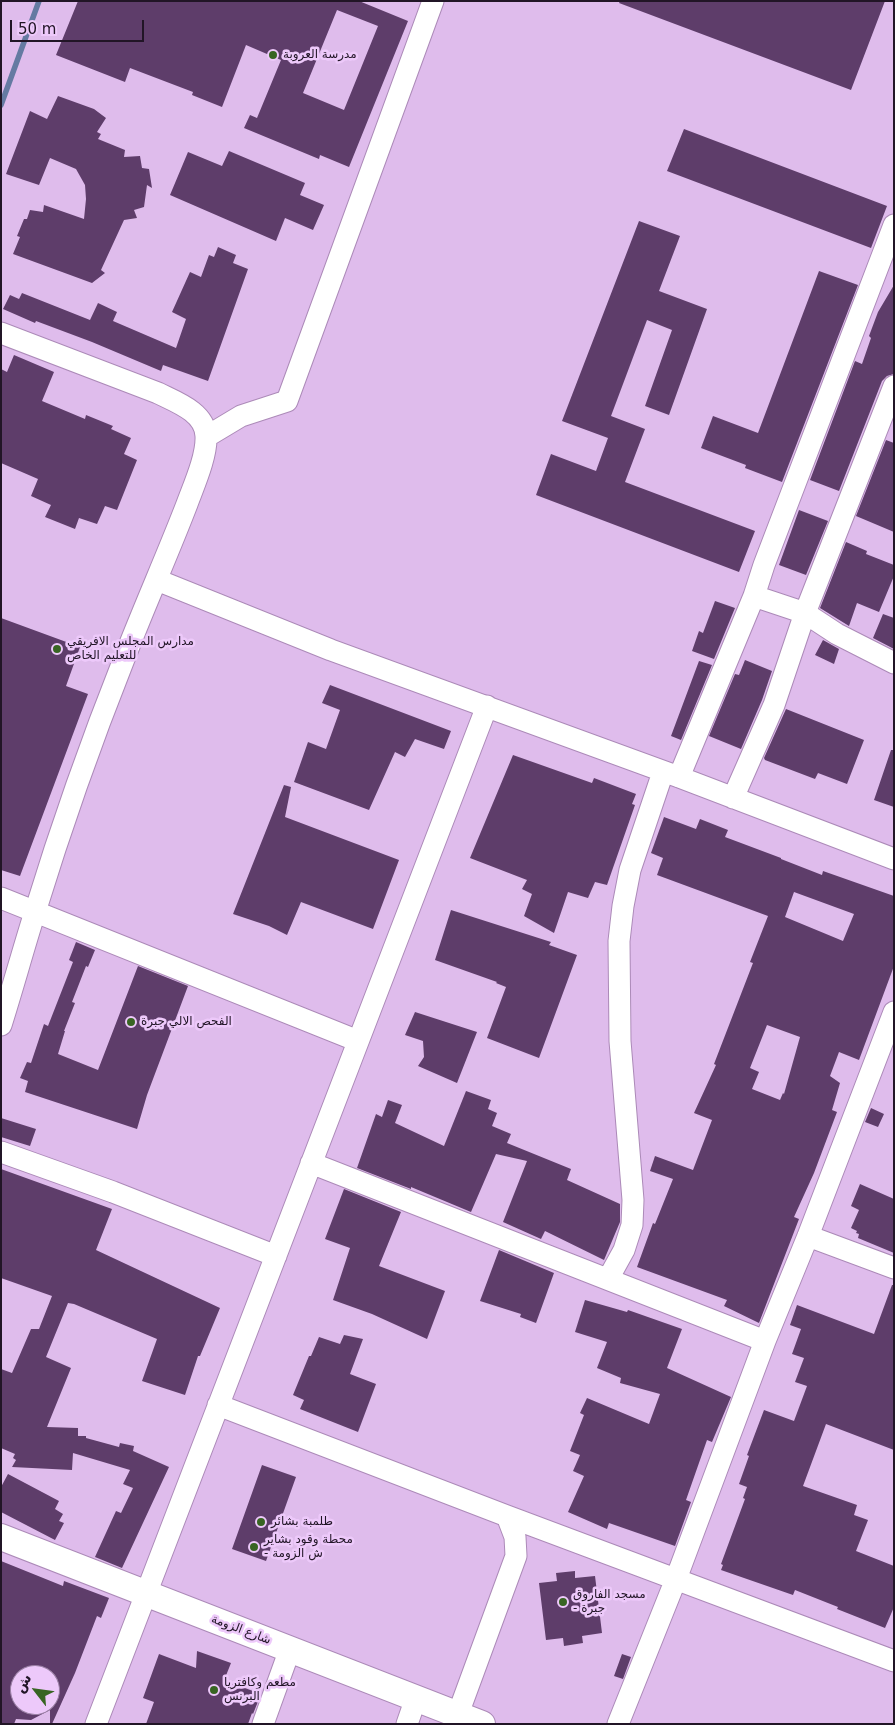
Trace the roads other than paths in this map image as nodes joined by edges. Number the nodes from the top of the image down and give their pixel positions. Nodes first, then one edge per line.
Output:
1 (433, 1) edge
2 (894, 225) edge
3 (1, 333) edge
4 (894, 386) edge
5 (886, 430) edge
6 (206, 436) junction
7 (157, 580) junction
8 (754, 596) junction
9 (805, 613) junction
10 (894, 663) edge
11 (486, 706) junction
12 (671, 774) junction
13 (733, 798) junction
14 (894, 858) edge
15 (1, 898) edge
16 (35, 911) junction
17 (894, 1012) edge
18 (1, 1025) edge
19 (358, 1041) junction
20 (1, 1152) edge
21 (311, 1163) junction
22 (808, 1236) junction
23 (276, 1256) junction
24 (894, 1268) edge
25 (608, 1279) junction
26 (765, 1341) junction
27 (218, 1405) junction
28 (507, 1516) junction
29 (1, 1537) edge
30 (676, 1579) junction
31 (146, 1594) junction
32 (290, 1649) junction
33 (894, 1661) edge
34 (416, 1698) junction
35 (458, 1714) junction
36 (96, 1724) edge
37 (263, 1724) edge
38 (407, 1724) edge
39 (482, 1724) edge
40 (618, 1724) edge

1 - 6 street
2 - 8 street
3 - 6 street
4 - 5 street
5 - 9 street
6 - 7 street
7 - 11 street
7 - 16 street
8 - 9 street
8 - 12 street
9 - 10 street
9 - 13 street
11 - 12 street
11 - 19 street
12 - 13 street
12 - 25 street
13 - 14 street
15 - 16 street
16 - 18 street
16 - 19 street
17 - 22 street
19 - 21 street
20 - 23 street
21 - 23 street
21 - 25 street
22 - 24 street
22 - 26 street
23 - 27 street
25 - 26 street
26 - 30 street
27 - 28 street
27 - 31 street
28 - 30 street
28 - 35 street
29 - 31 street, شارع الزومة
30 - 33 street
30 - 40 street
31 - 32 street, شارع الزومة
31 - 36 street
32 - 34 street, شارع الزومة
32 - 37 street
34 - 35 street, شارع الزومة
34 - 38 street
35 - 39 street, شارع الزومة

